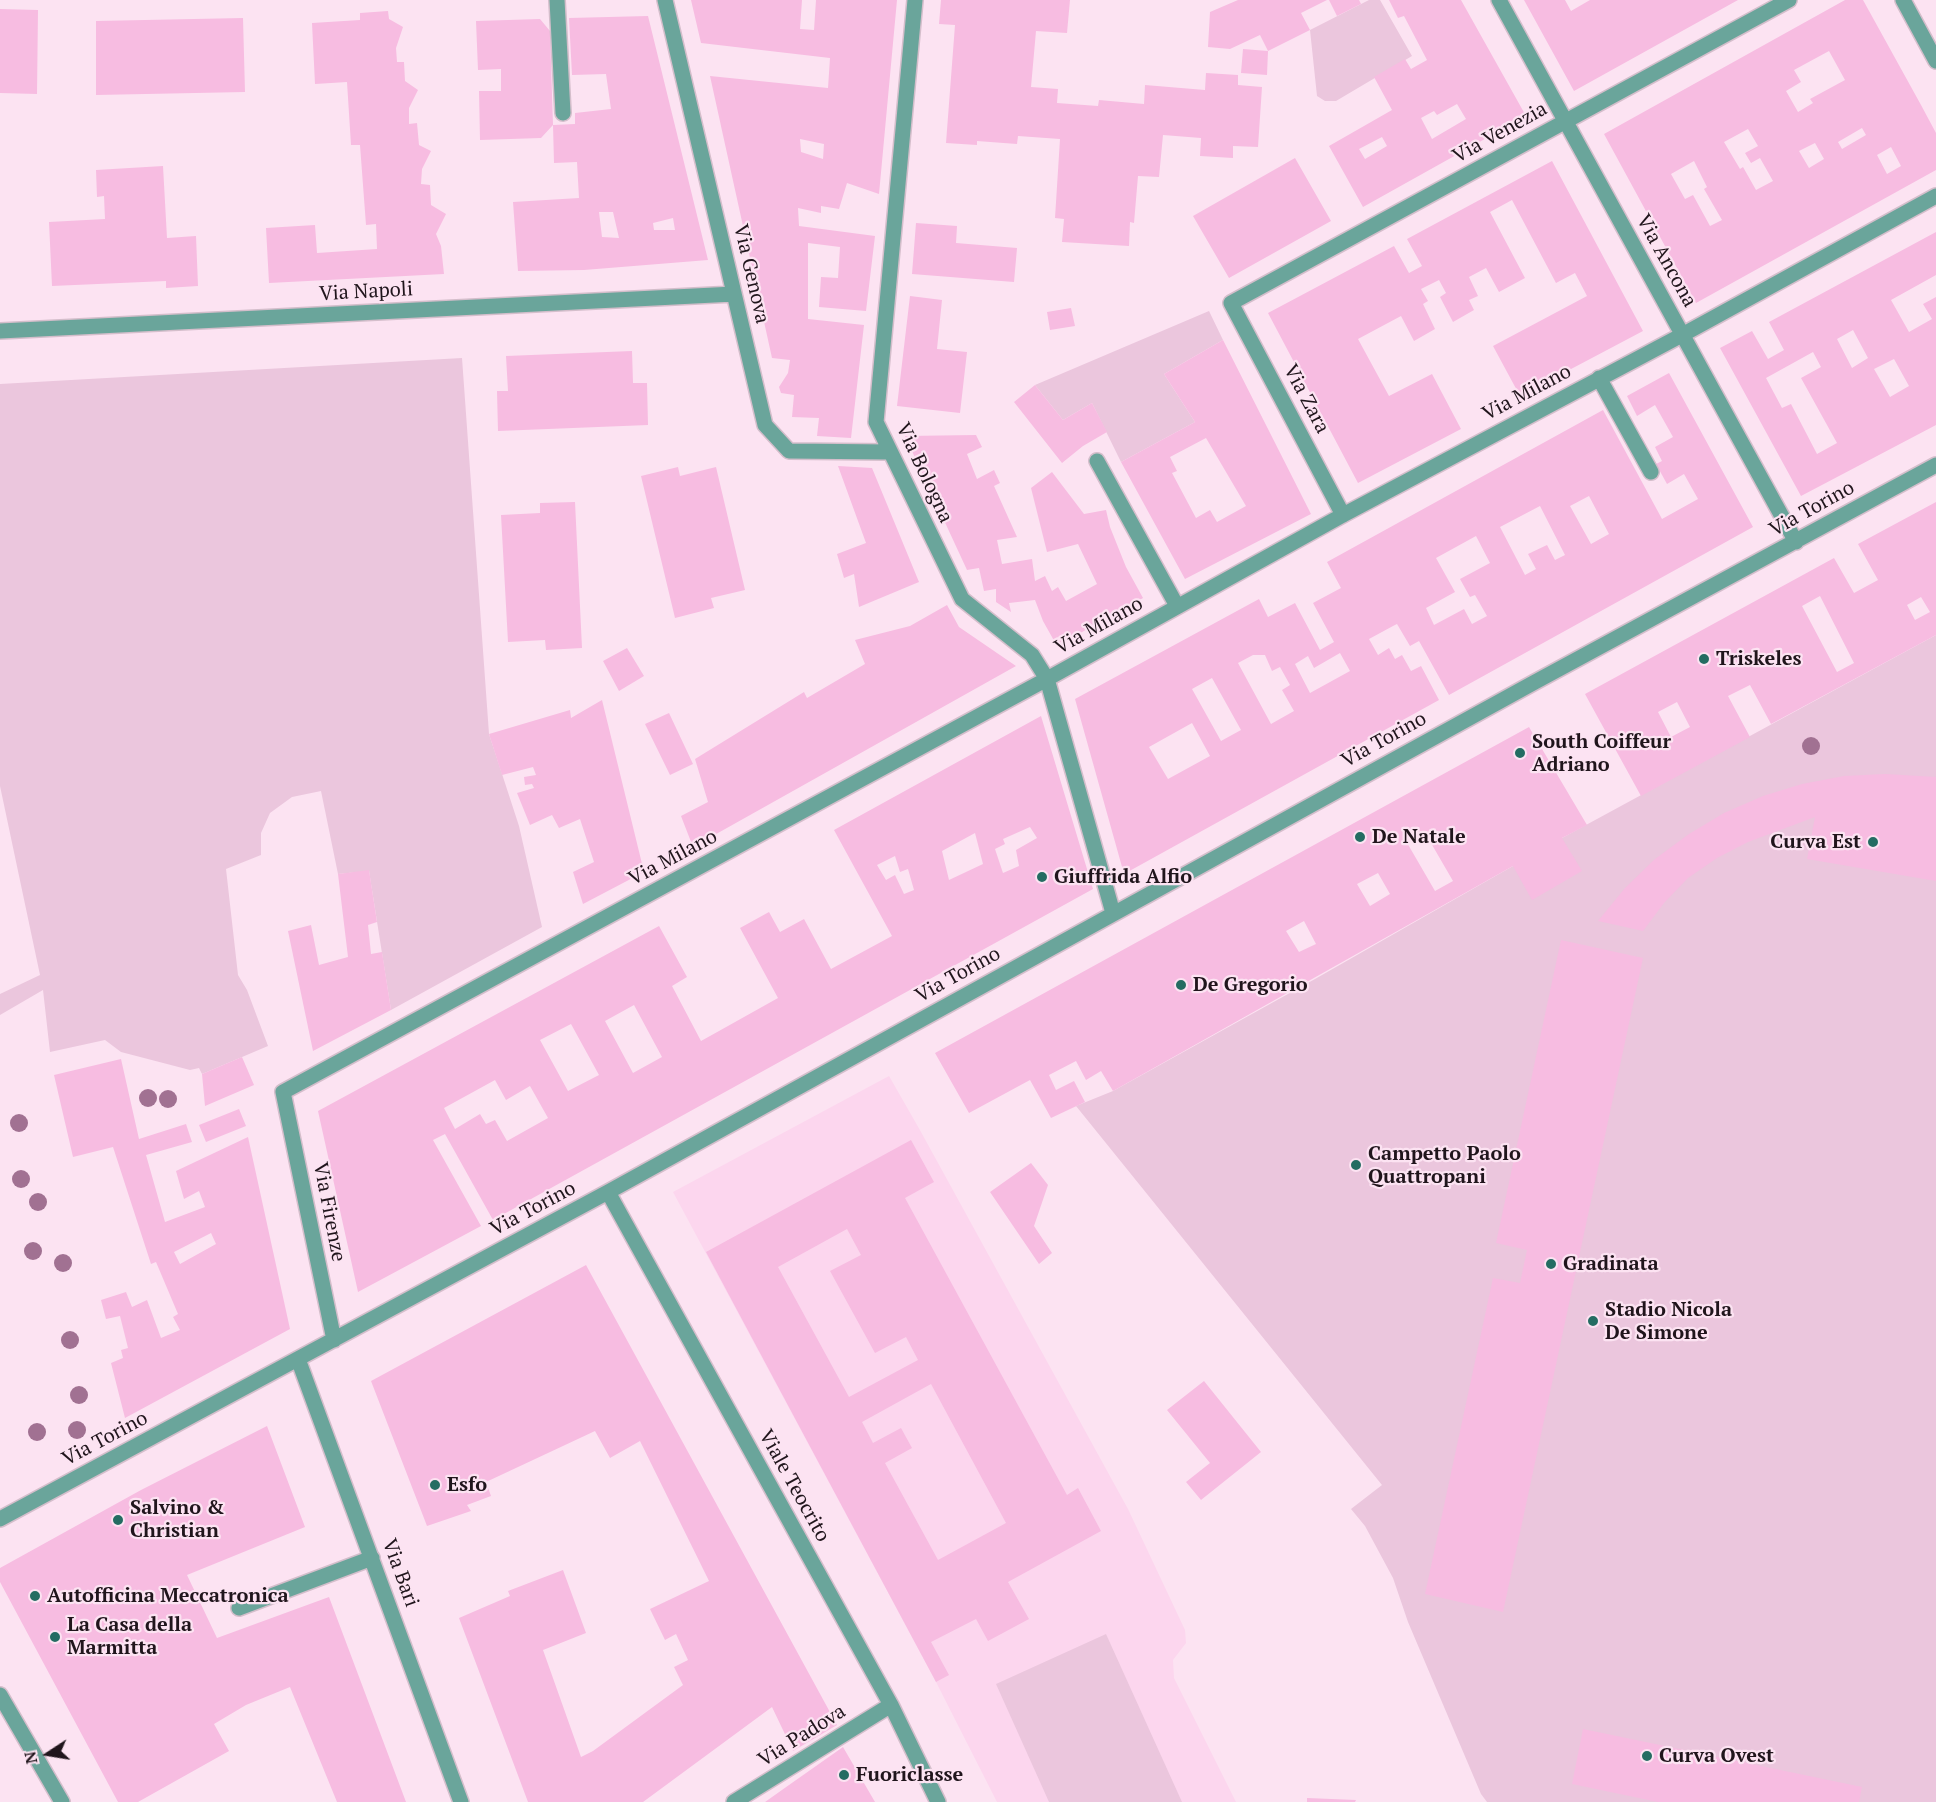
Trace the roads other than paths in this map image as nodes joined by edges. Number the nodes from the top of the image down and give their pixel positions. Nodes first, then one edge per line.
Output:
1 (557, 0) edge
2 (665, 0) edge
3 (915, 0) edge
4 (1499, 0) edge
5 (1789, 0) edge
6 (1903, 0) edge
7 (1936, 61) edge
8 (562, 113) dead end
9 (1565, 122) junction
10 (1936, 196) edge
11 (734, 294) junction
12 (1231, 303) joint
13 (0, 332) edge
14 (1683, 335) junction
15 (1599, 378) junction
16 (890, 452) junction
17 (1097, 462) dead end
18 (1936, 465) edge
19 (1651, 472) dead end
20 (1343, 515) junction
21 (1796, 542) junction
22 (1177, 606) junction
23 (1047, 679) junction
24 (1113, 913) junction
25 (283, 1092) joint
26 (608, 1192) junction
27 (334, 1340) junction
28 (298, 1359) junction
29 (0, 1519) edge
30 (372, 1558) junction
31 (240, 1608) dead end
32 (0, 1695) edge
33 (891, 1706) junction
34 (62, 1802) edge
35 (461, 1802) edge
36 (734, 1802) edge
37 (938, 1802) edge

1 - 8 street
2 - 11 street, Via Genova
3 - 16 street, Via Bologna
4 - 9 street, Via Ancona
5 - 9 street, Via Venezia
6 - 7 street
9 - 12 street, Via Venezia
9 - 14 street, Via Ancona
10 - 14 street, Via Milano
11 - 13 street, Via Napoli
11 - 16 street, Via Genova
12 - 20 street, Via Zara
14 - 15 street, Via Milano
14 - 21 street, Via Ancona
15 - 19 street
15 - 20 street, Via Milano
16 - 23 street, Via Bologna
17 - 22 street
18 - 21 street, Via Torino
20 - 22 street, Via Milano
21 - 24 street, Via Torino
22 - 23 street, Via Milano
23 - 24 street, Via Bologna
23 - 25 street, Via Milano
24 - 26 street, Via Torino
25 - 27 street, Via Firenze
26 - 27 street, Via Torino
26 - 33 street, Viale Teocrito
27 - 28 street, Via Torino
28 - 29 street, Via Torino
28 - 30 street, Via Bari
30 - 31 street
30 - 35 street, Via Bari
32 - 34 street
33 - 36 street, Via Padova
33 - 37 street, Viale Teocrito

